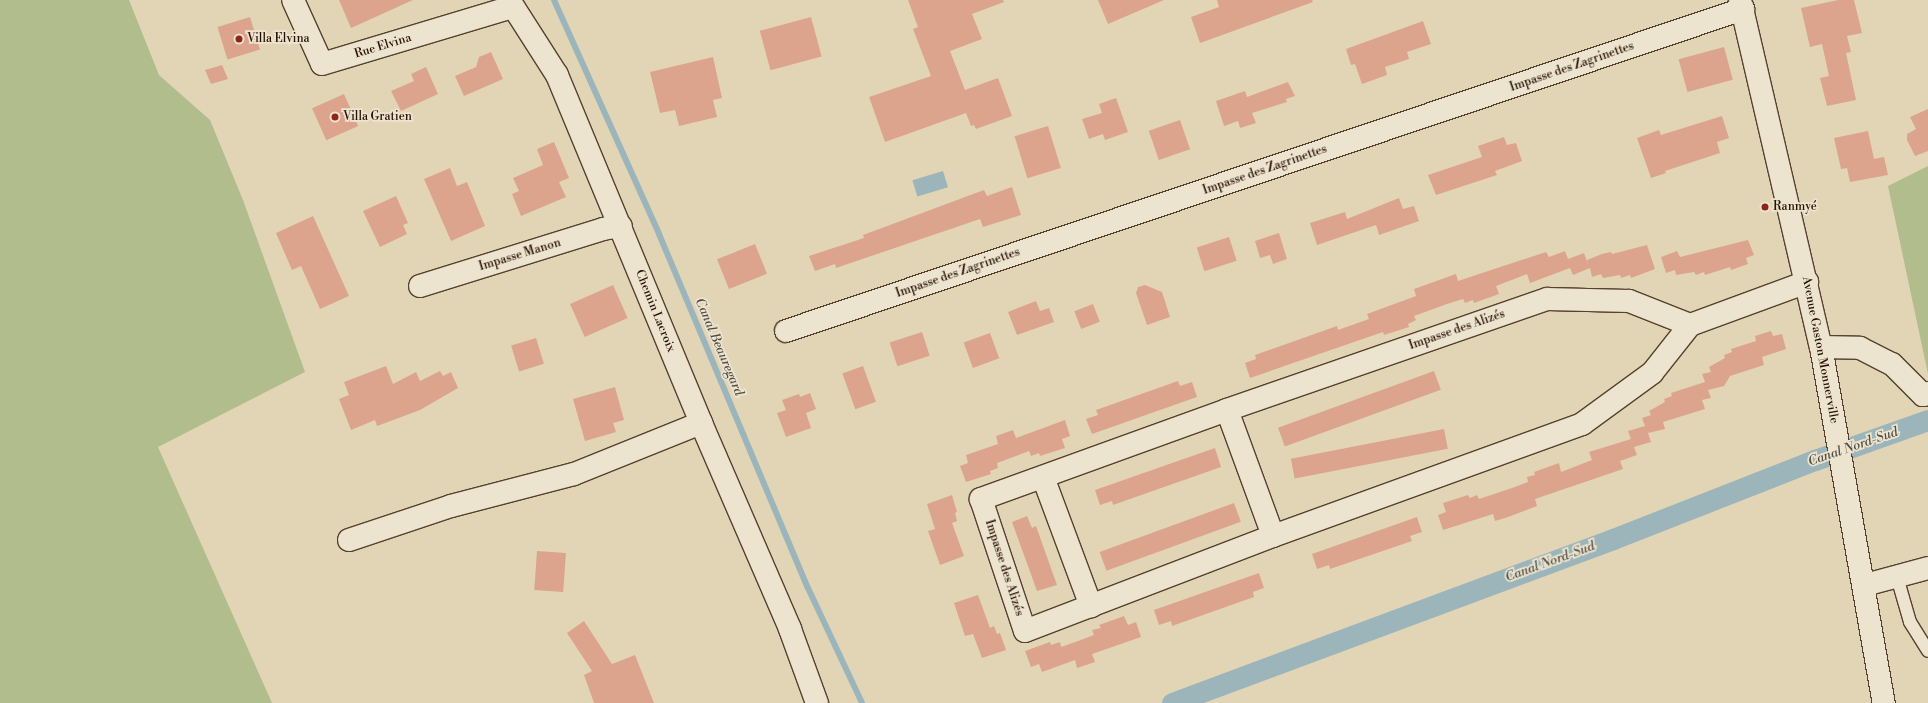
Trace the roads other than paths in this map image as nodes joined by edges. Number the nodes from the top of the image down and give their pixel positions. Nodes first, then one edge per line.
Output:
1 (293, 0) edge
2 (510, 4) edge
3 (1742, 5) edge
4 (621, 226) junction
5 (1807, 282) junction
6 (420, 286) dead end
7 (1690, 325) junction
8 (786, 331) dead end
9 (1821, 347) junction
10 (1928, 393) edge
11 (1227, 410) junction
12 (701, 423) junction
13 (1043, 477) junction
14 (1273, 536) junction
15 (349, 540) dead end
16 (1928, 568) edge
17 (1897, 577) junction
18 (1864, 585) junction
19 (1092, 606) junction
20 (1928, 651) edge
21 (816, 703) edge
22 (1884, 703) edge

1 - 2 street, Rue Elvina
2 - 4 street, Chemin Lacroix
3 - 5 street, Avenue Gaston Monnerville
3 - 8 street, Impasse des Zagrinettes
4 - 6 street, Impasse Manon
4 - 12 street, Chemin Lacroix
5 - 7 street
5 - 9 street, Avenue Gaston Monnerville
7 - 11 street, Impasse des Alizés
7 - 14 street, Impasse des Alizés
9 - 10 street
9 - 18 street, Avenue Gaston Monnerville
11 - 13 street, Impasse des Alizés
11 - 14 street
12 - 15 street
12 - 21 street, Chemin Lacroix
13 - 19 street
13 - 19 street, Impasse des Alizés
14 - 19 street, Impasse des Alizés
16 - 17 street
17 - 18 street
17 - 20 lane
18 - 22 street, Avenue Gaston Monnerville

